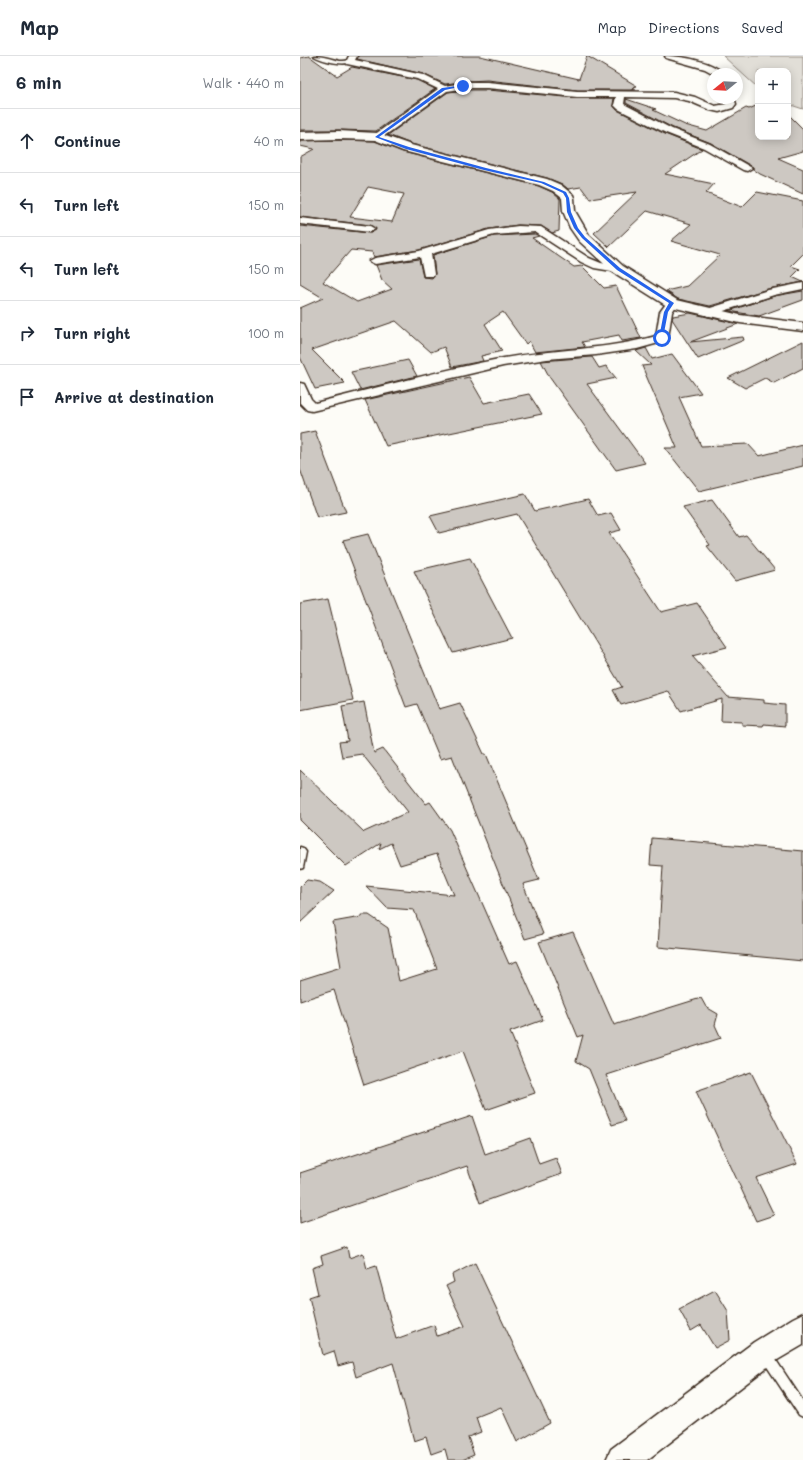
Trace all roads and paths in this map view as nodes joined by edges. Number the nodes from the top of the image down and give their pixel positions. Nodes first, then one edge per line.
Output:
1 (316, 56) edge
2 (669, 56) edge
3 (351, 59) edge
4 (710, 68) edge
5 (444, 89) junction
6 (621, 94) junction
7 (731, 104) edge
8 (300, 136) edge
9 (377, 137) junction
10 (747, 168) dead end
11 (300, 221) edge
12 (370, 229) dead end
13 (425, 253) junction
14 (376, 261) dead end
15 (618, 269) junction
16 (428, 274) dead end
17 (803, 286) edge
18 (672, 303) junction
19 (708, 312) junction
20 (803, 327) edge
21 (300, 387) edge
22 (306, 409) edge
23 (300, 850) edge
24 (300, 866) edge
25 (803, 1328) edge
26 (764, 1352) junction
27 (803, 1411) edge
28 (622, 1460) edge

1 - 3 lane
2 - 4 street
3 - 5 street
5 - 6 street
5 - 9 street
6 - 7 street
6 - 10 street
8 - 9 street
9 - 15 street
11 - 12 street
13 - 14 street
13 - 15 street
13 - 16 street
15 - 18 street
17 - 19 street
18 - 19 street
18 - 22 street
19 - 20 street
21 - 22 street
23 - 24 lane
25 - 26 street
26 - 27 lane
26 - 28 street

